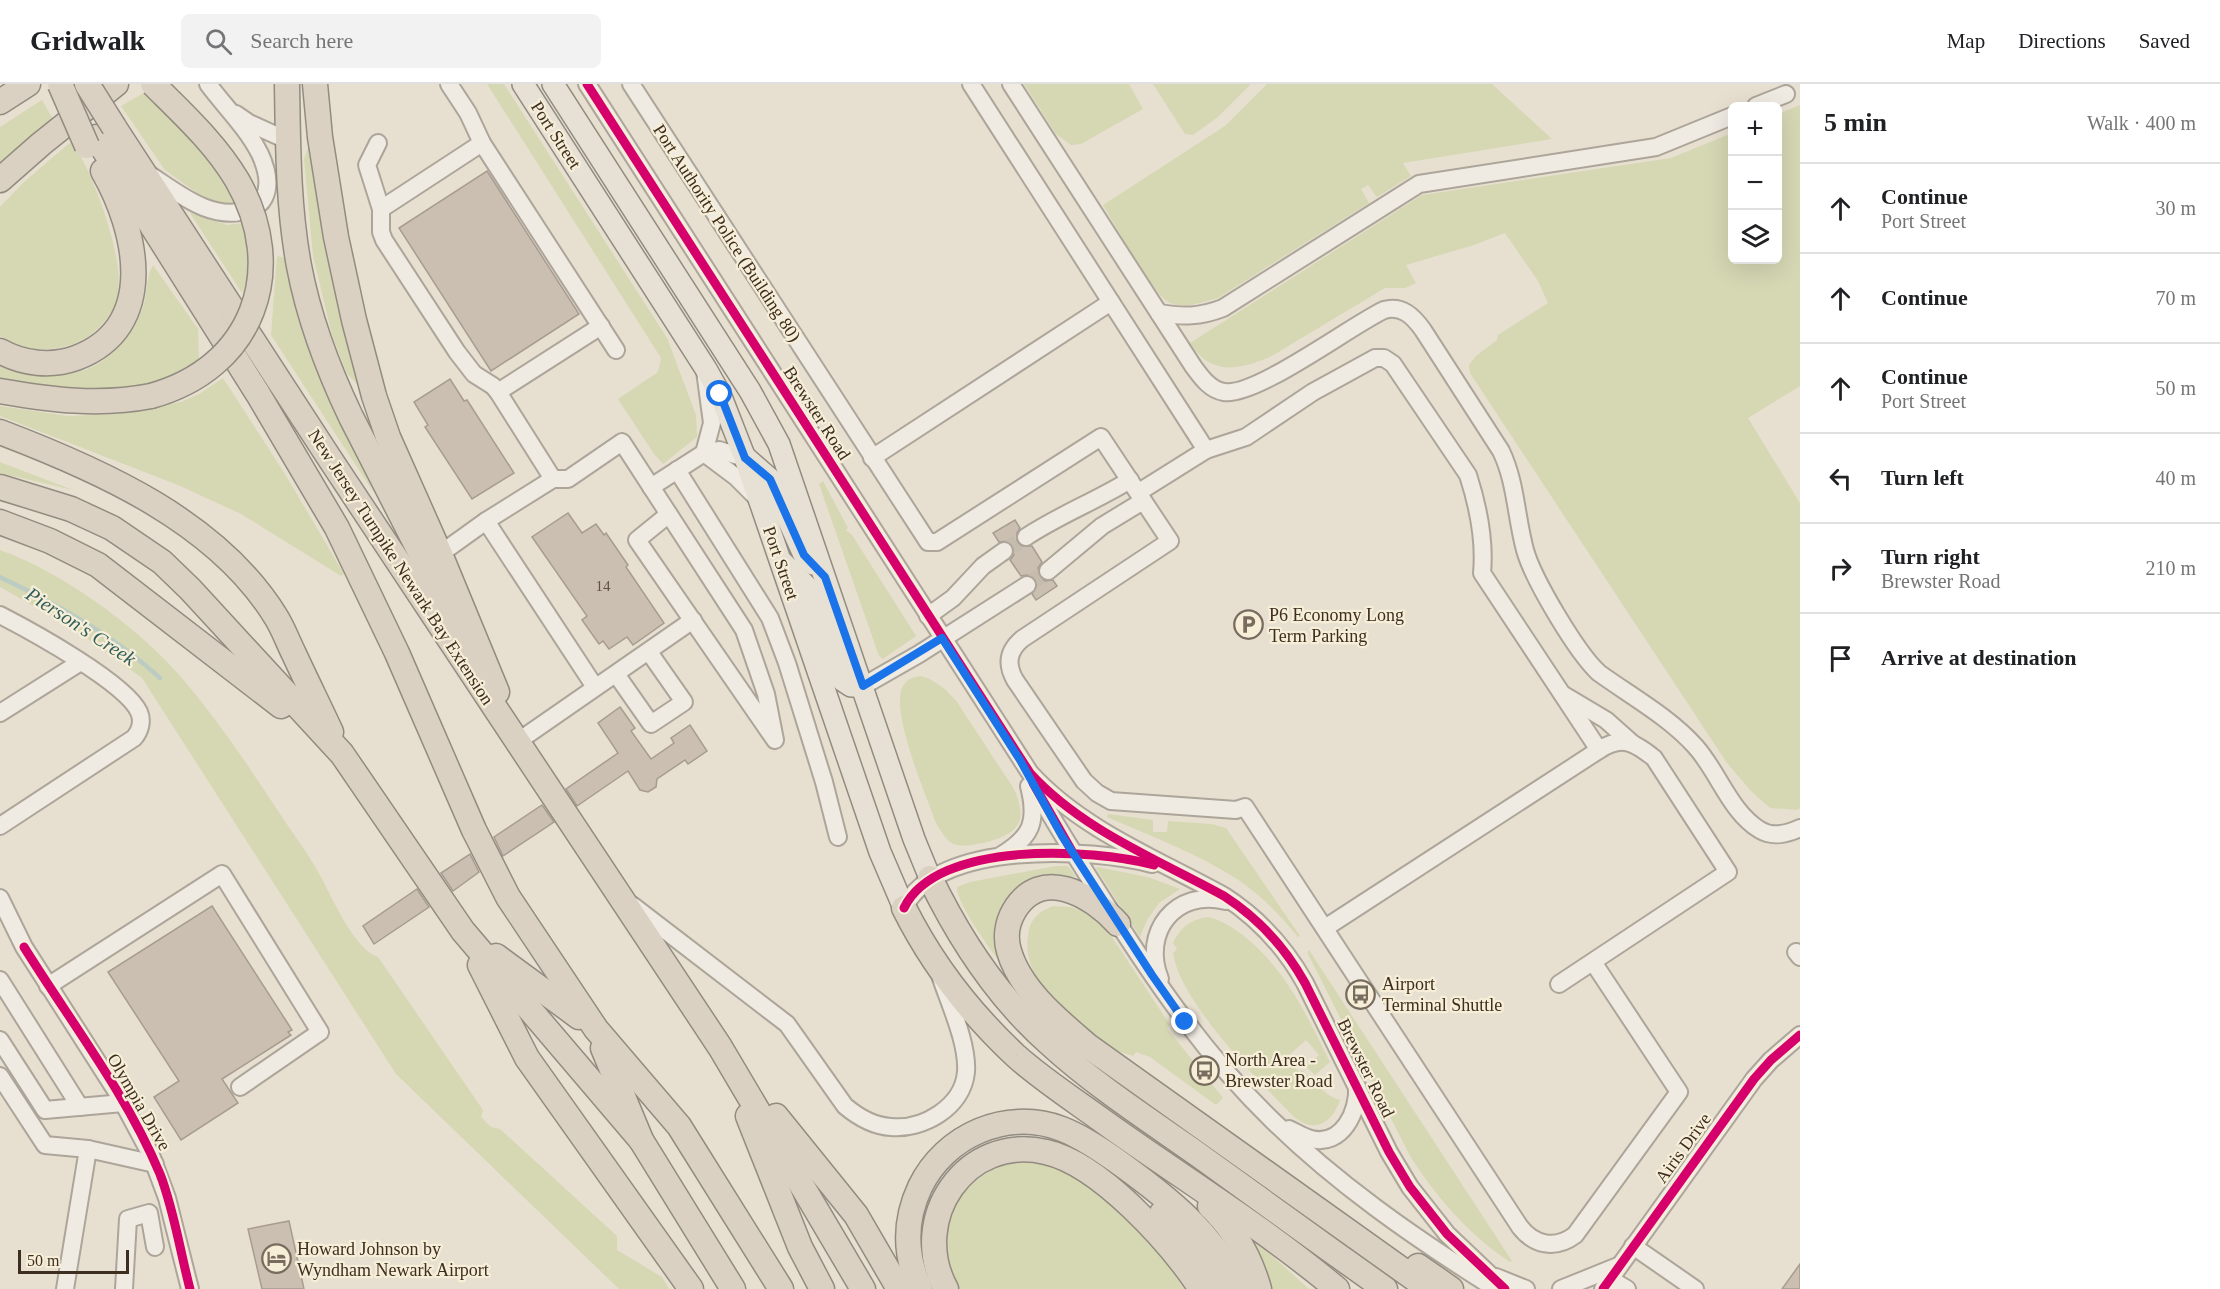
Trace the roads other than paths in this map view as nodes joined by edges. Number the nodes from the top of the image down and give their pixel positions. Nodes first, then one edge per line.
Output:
1 (27, 84) edge
2 (61, 84) edge
3 (87, 84) edge
4 (116, 84) edge
5 (153, 84) edge
6 (208, 84) edge
7 (287, 84) edge
8 (315, 84) edge
9 (449, 84) edge
10 (523, 84) edge
11 (553, 84) edge
12 (587, 84) edge
13 (631, 84) edge
14 (971, 84) edge
15 (1011, 84) edge
16 (1786, 94) dead end
17 (0, 102) edge
18 (1766, 102) edge
19 (230, 111) junction
20 (1728, 118) edge
21 (99, 137) junction
22 (289, 141) junction
23 (482, 142) junction
24 (378, 143) dead end
25 (144, 172) junction
26 (1, 178) edge
27 (381, 209) junction
28 (1111, 302) junction
29 (1159, 313) junction
30 (601, 326) junction
31 (616, 350) dead end
32 (0, 351) edge
33 (705, 366) junction
34 (0, 391) edge
35 (498, 392) junction
36 (0, 432) edge
37 (1206, 450) junction
38 (704, 453) junction
39 (745, 458) junction
40 (872, 458) junction
41 (676, 470) junction
42 (553, 479) junction
43 (0, 487) edge
44 (651, 487) junction
45 (1137, 491) junction
46 (760, 500) junction
47 (669, 514) junction
48 (486, 521) junction
49 (0, 522) edge
50 (1026, 537) tunnel mouth
51 (1004, 551) tunnel mouth
52 (440, 554) junction
53 (780, 559) junction
54 (1048, 571) tunnel mouth
55 (825, 577) junction
56 (1026, 585) tunnel mouth
57 (0, 615) edge
58 (928, 615) junction
59 (693, 620) junction
60 (942, 638) junction
61 (649, 652) junction
62 (79, 663) junction
63 (616, 674) junction
64 (863, 686) junction
65 (595, 687) junction
66 (1562, 694) junction
67 (0, 713) edge
68 (517, 742) junction
69 (1634, 745) junction
70 (1599, 750) junction
71 (342, 754) junction
72 (1020, 760) junction
73 (0, 826) edge
74 (1800, 828) edge
75 (838, 837) dead end
76 (1073, 853) junction
77 (997, 858) junction
78 (1187, 877) junction
79 (930, 879) junction
80 (620, 896) junction
81 (0, 898) edge
82 (1234, 903) junction
83 (904, 908) junction
84 (1118, 924) junction
85 (0, 927) edge
86 (1325, 928) junction
87 (463, 931) junction
88 (24, 946) junction
89 (1593, 962) junction
90 (935, 963) junction
91 (0, 980) edge
92 (1559, 984) dead end
93 (48, 986) junction
94 (1169, 999) junction
95 (596, 1029) junction
96 (1800, 1035) edge
97 (0, 1040) edge
98 (720, 1047) junction
99 (1785, 1048) junction
100 (1800, 1057) edge
101 (0, 1076) edge
102 (1356, 1084) junction
103 (240, 1087) dead end
104 (123, 1103) junction
105 (80, 1107) junction
106 (1270, 1118) junction
107 (1203, 1129) junction
108 (1084, 1139) junction
109 (641, 1140) junction
110 (1139, 1147) junction
111 (88, 1149) junction
112 (155, 1164) junction
113 (1246, 1189) junction
114 (1634, 1246) junction
115 (155, 1247) dead end
116 (1293, 1253) junction
117 (1611, 1278) edge
118 (1493, 1282) edge
119 (65, 1289) edge
120 (124, 1289) edge
121 (189, 1289) edge
122 (691, 1289) edge
123 (733, 1289) edge
124 (781, 1289) edge
125 (822, 1289) edge
126 (863, 1289) edge
127 (899, 1289) edge
128 (920, 1289) edge
129 (946, 1289) edge
130 (1201, 1289) edge
131 (1218, 1289) edge
132 (1239, 1289) edge
133 (1259, 1289) edge
134 (1330, 1289) edge
135 (1337, 1289) edge
136 (1365, 1289) edge
137 (1385, 1289) edge
138 (1429, 1289) edge
139 (1451, 1289) edge
140 (1505, 1289) edge
141 (1526, 1289) edge
142 (1561, 1289) edge
143 (1627, 1289) edge
144 (1695, 1289) edge

1 - 17 highway
2 - 21 highway, New Jersey Turnpike Newark Bay Extension, bridge
3 - 21 highway, New Jersey Turnpike Newark Bay Extension, bridge
4 - 26 highway
5 - 34 highway, bridge
6 - 19 street
7 - 22 highway
8 - 52 highway
9 - 23 street
10 - 33 main road, Port Street
11 - 55 main road, Port Street
12 - 58 street, Brewster Road
13 - 40 street, Port Authority Police (Building 80)
14 - 28 street
15 - 29 street
16 - 18 street
19 - 22 street
19 - 25 street
20 - 29 street
21 - 25 highway, New Jersey Turnpike Newark Bay Extension
21 - 32 highway
21 - 95 highway, New Jersey Turnpike Newark Bay Extension
22 - 68 highway
23 - 27 street
23 - 30 street
24 - 27 street
25 - 68 highway, New Jersey Turnpike Newark Bay Extension
27 - 35 street
28 - 37 street
28 - 40 street
29 - 74 street
30 - 31 street
30 - 35 street
33 - 38 street
33 - 39 main road, Port Street
35 - 42 street
36 - 71 highway
37 - 45 street
37 - 66 street
38 - 39 street
38 - 41 street
38 - 46 street
39 - 46 main road, Port Street
39 - 55 main road
40 - 45 street, Port Authority Police (Building 80)
41 - 44 street
41 - 75 street
42 - 44 street
42 - 48 street
43 - 71 highway
44 - 47 street
45 - 50 street
45 - 54 street
45 - 86 street
46 - 53 main road, Port Street
47 - 59 street
47 - 59 street
48 - 52 street
48 - 65 street
49 - 71 highway
51 - 58 street
52 - 68 highway
53 - 64 main road
53 - 83 main road, Port Street
55 - 64 main road, Port Street
56 - 60 street
57 - 62 street
58 - 60 street, Brewster Road
59 - 61 street
60 - 64 street
60 - 72 street, Brewster Road
61 - 63 street
61 - 63 street
62 - 67 street
62 - 73 street
63 - 65 street
64 - 79 main road, Port Street
65 - 68 street
66 - 69 street
66 - 70 street
68 - 80 highway, New Jersey Turnpike Newark Bay Extension
69 - 70 street
69 - 89 street
70 - 86 street
71 - 87 highway
72 - 76 street, Brewster Road
72 - 77 street
72 - 78 street, Brewster Road
76 - 77 street, Brewster Road
76 - 78 street, Brewster Road
76 - 84 street, Brewster Road
77 - 79 street, Brewster Road
78 - 82 street, Brewster Road
79 - 83 street, Brewster Road
79 - 113 highway
80 - 90 street
80 - 98 highway, New Jersey Turnpike Newark Bay Extension
81 - 88 street, Olympia Drive
82 - 94 street
82 - 102 street, Brewster Road
83 - 90 highway
84 - 94 street, Brewster Road
84 - 107 highway
85 - 88 street
86 - 89 street
87 - 95 highway
87 - 109 highway
87 - 122 highway
88 - 93 street, Olympia Drive
89 - 92 street
90 - 110 highway
91 - 105 street
93 - 103 street
93 - 104 street, Olympia Drive
94 - 106 street, Brewster Road
95 - 109 highway
95 - 124 highway
96 - 99 street, Airis Drive
97 - 105 street
98 - 125 highway
98 - 126 highway
98 - 127 highway
99 - 100 street
99 - 114 street, Airis Drive
101 - 111 street
102 - 106 street
102 - 118 street, Brewster Road
104 - 105 street
104 - 112 street, Olympia Drive
106 - 118 street, Brewster Road
107 - 138 highway
107 - 139 highway
108 - 128 highway
108 - 131 highway
108 - 132 highway
109 - 123 highway
110 - 116 highway
110 - 133 highway
111 - 112 street
111 - 119 street
112 - 121 street, Olympia Drive
113 - 136 highway
113 - 137 highway
114 - 117 street, Airis Drive
114 - 144 street
115 - 120 street
116 - 134 highway
116 - 135 highway
117 - 142 street
117 - 143 street
118 - 140 street, Brewster Road
118 - 141 street
129 - 130 highway

